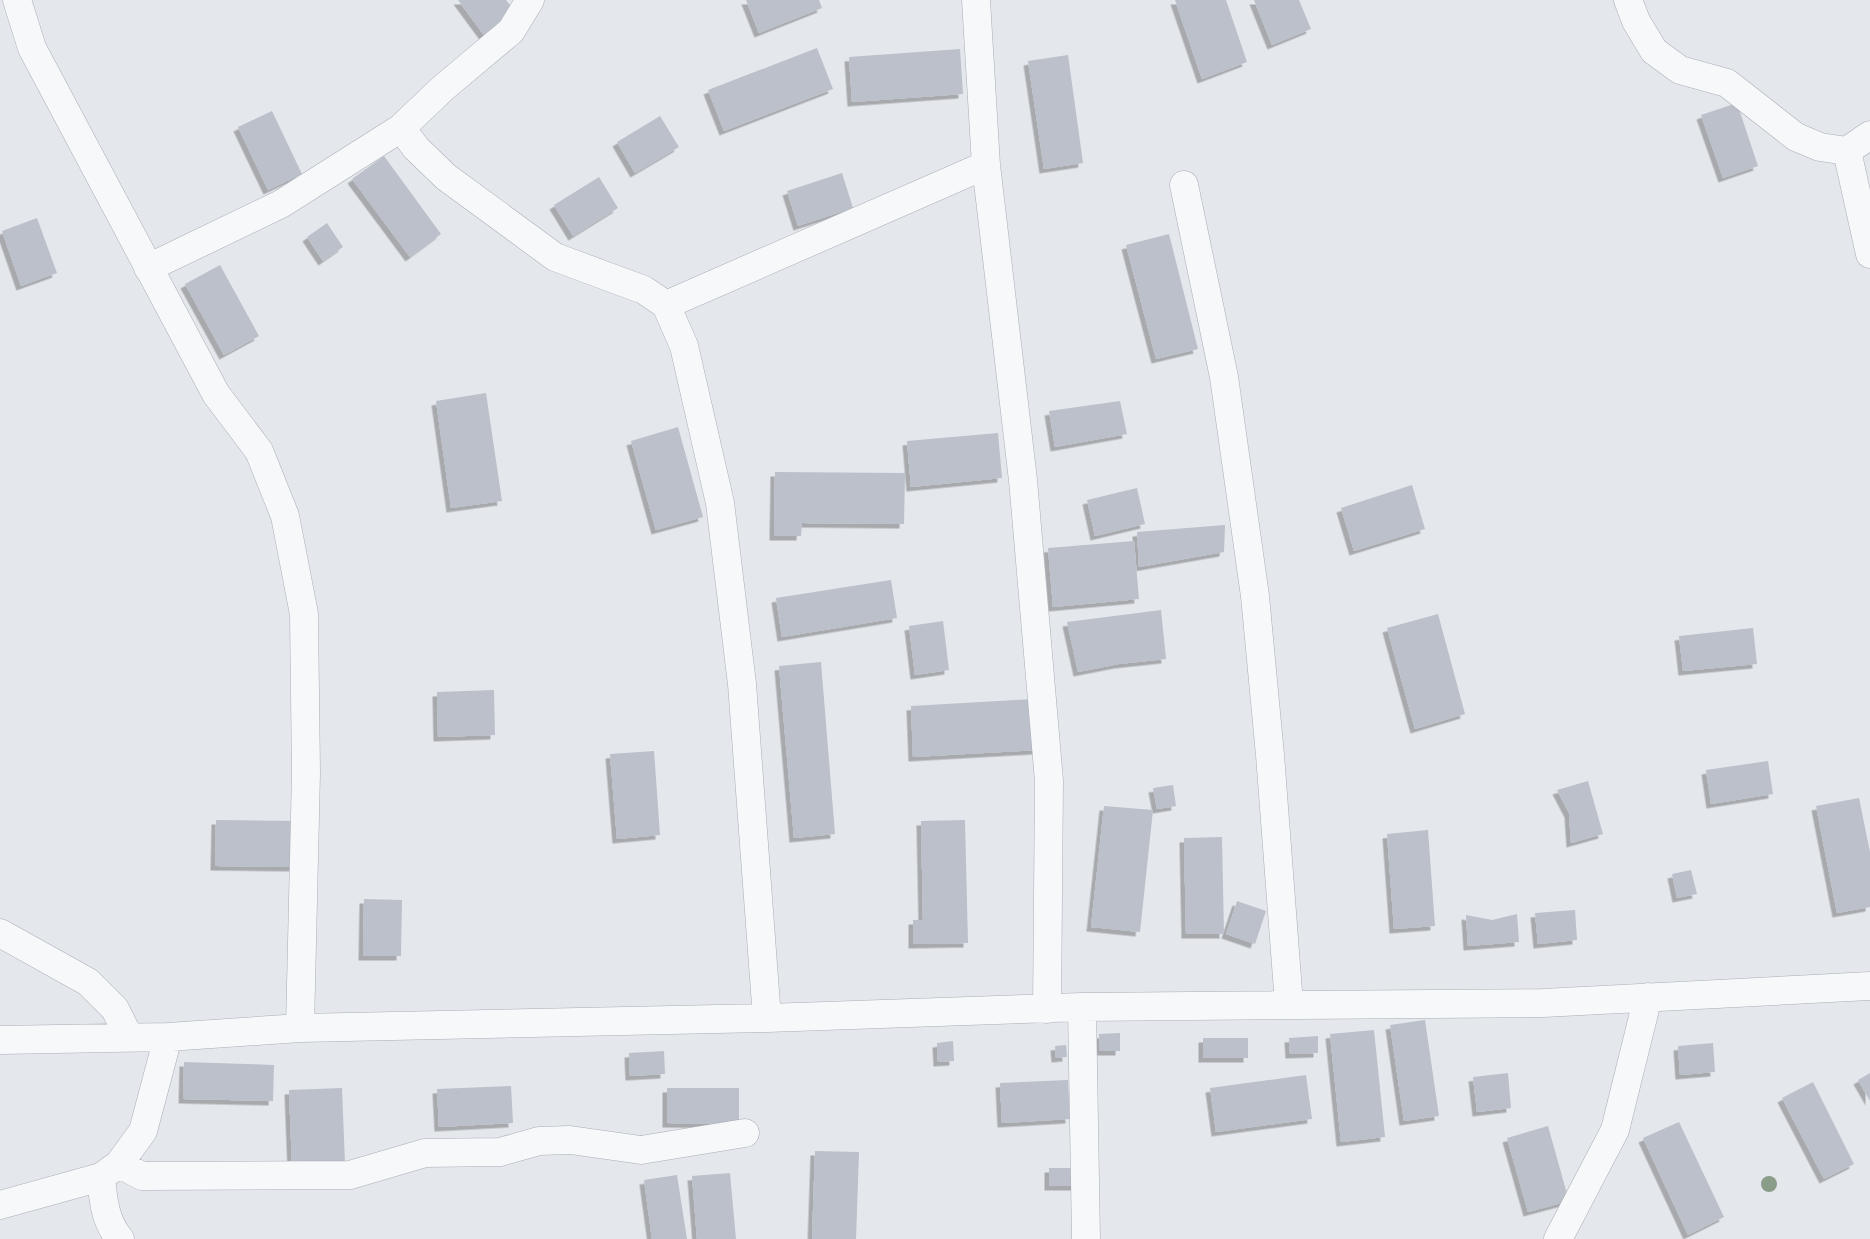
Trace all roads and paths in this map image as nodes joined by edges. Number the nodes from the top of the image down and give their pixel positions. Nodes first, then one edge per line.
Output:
1 (17, 0) edge
2 (530, 0) edge
3 (976, 0) edge
4 (1628, 0) edge
5 (401, 128) junction
6 (1870, 135) edge
7 (1847, 151) junction
8 (986, 165) junction
9 (1184, 185) dead end
10 (1870, 254) edge
11 (148, 268) junction
12 (666, 304) junction
13 (0, 933) edge
14 (1870, 986) edge
15 (1648, 997) junction
16 (1289, 1004) junction
17 (1082, 1007) junction
18 (1047, 1009) junction
19 (767, 1018) junction
20 (300, 1028) junction
21 (129, 1037) junction
22 (168, 1037) junction
23 (0, 1040) edge
24 (746, 1133) dead end
25 (110, 1171) junction
26 (0, 1205) edge
27 (120, 1239) edge
28 (1086, 1239) edge
29 (1558, 1239) edge

1 - 11 street
2 - 5 street
3 - 8 street
4 - 7 street
5 - 11 street
5 - 12 street
6 - 7 street
7 - 10 street
8 - 12 street
8 - 18 street
9 - 16 street
11 - 20 street
12 - 19 street
13 - 21 street
14 - 15 street
15 - 16 street
15 - 29 street
16 - 17 street
17 - 18 street
17 - 28 street
18 - 19 street
19 - 20 street
20 - 22 street
21 - 22 street
21 - 23 street
22 - 25 street
24 - 25 street
25 - 26 street
25 - 27 street

